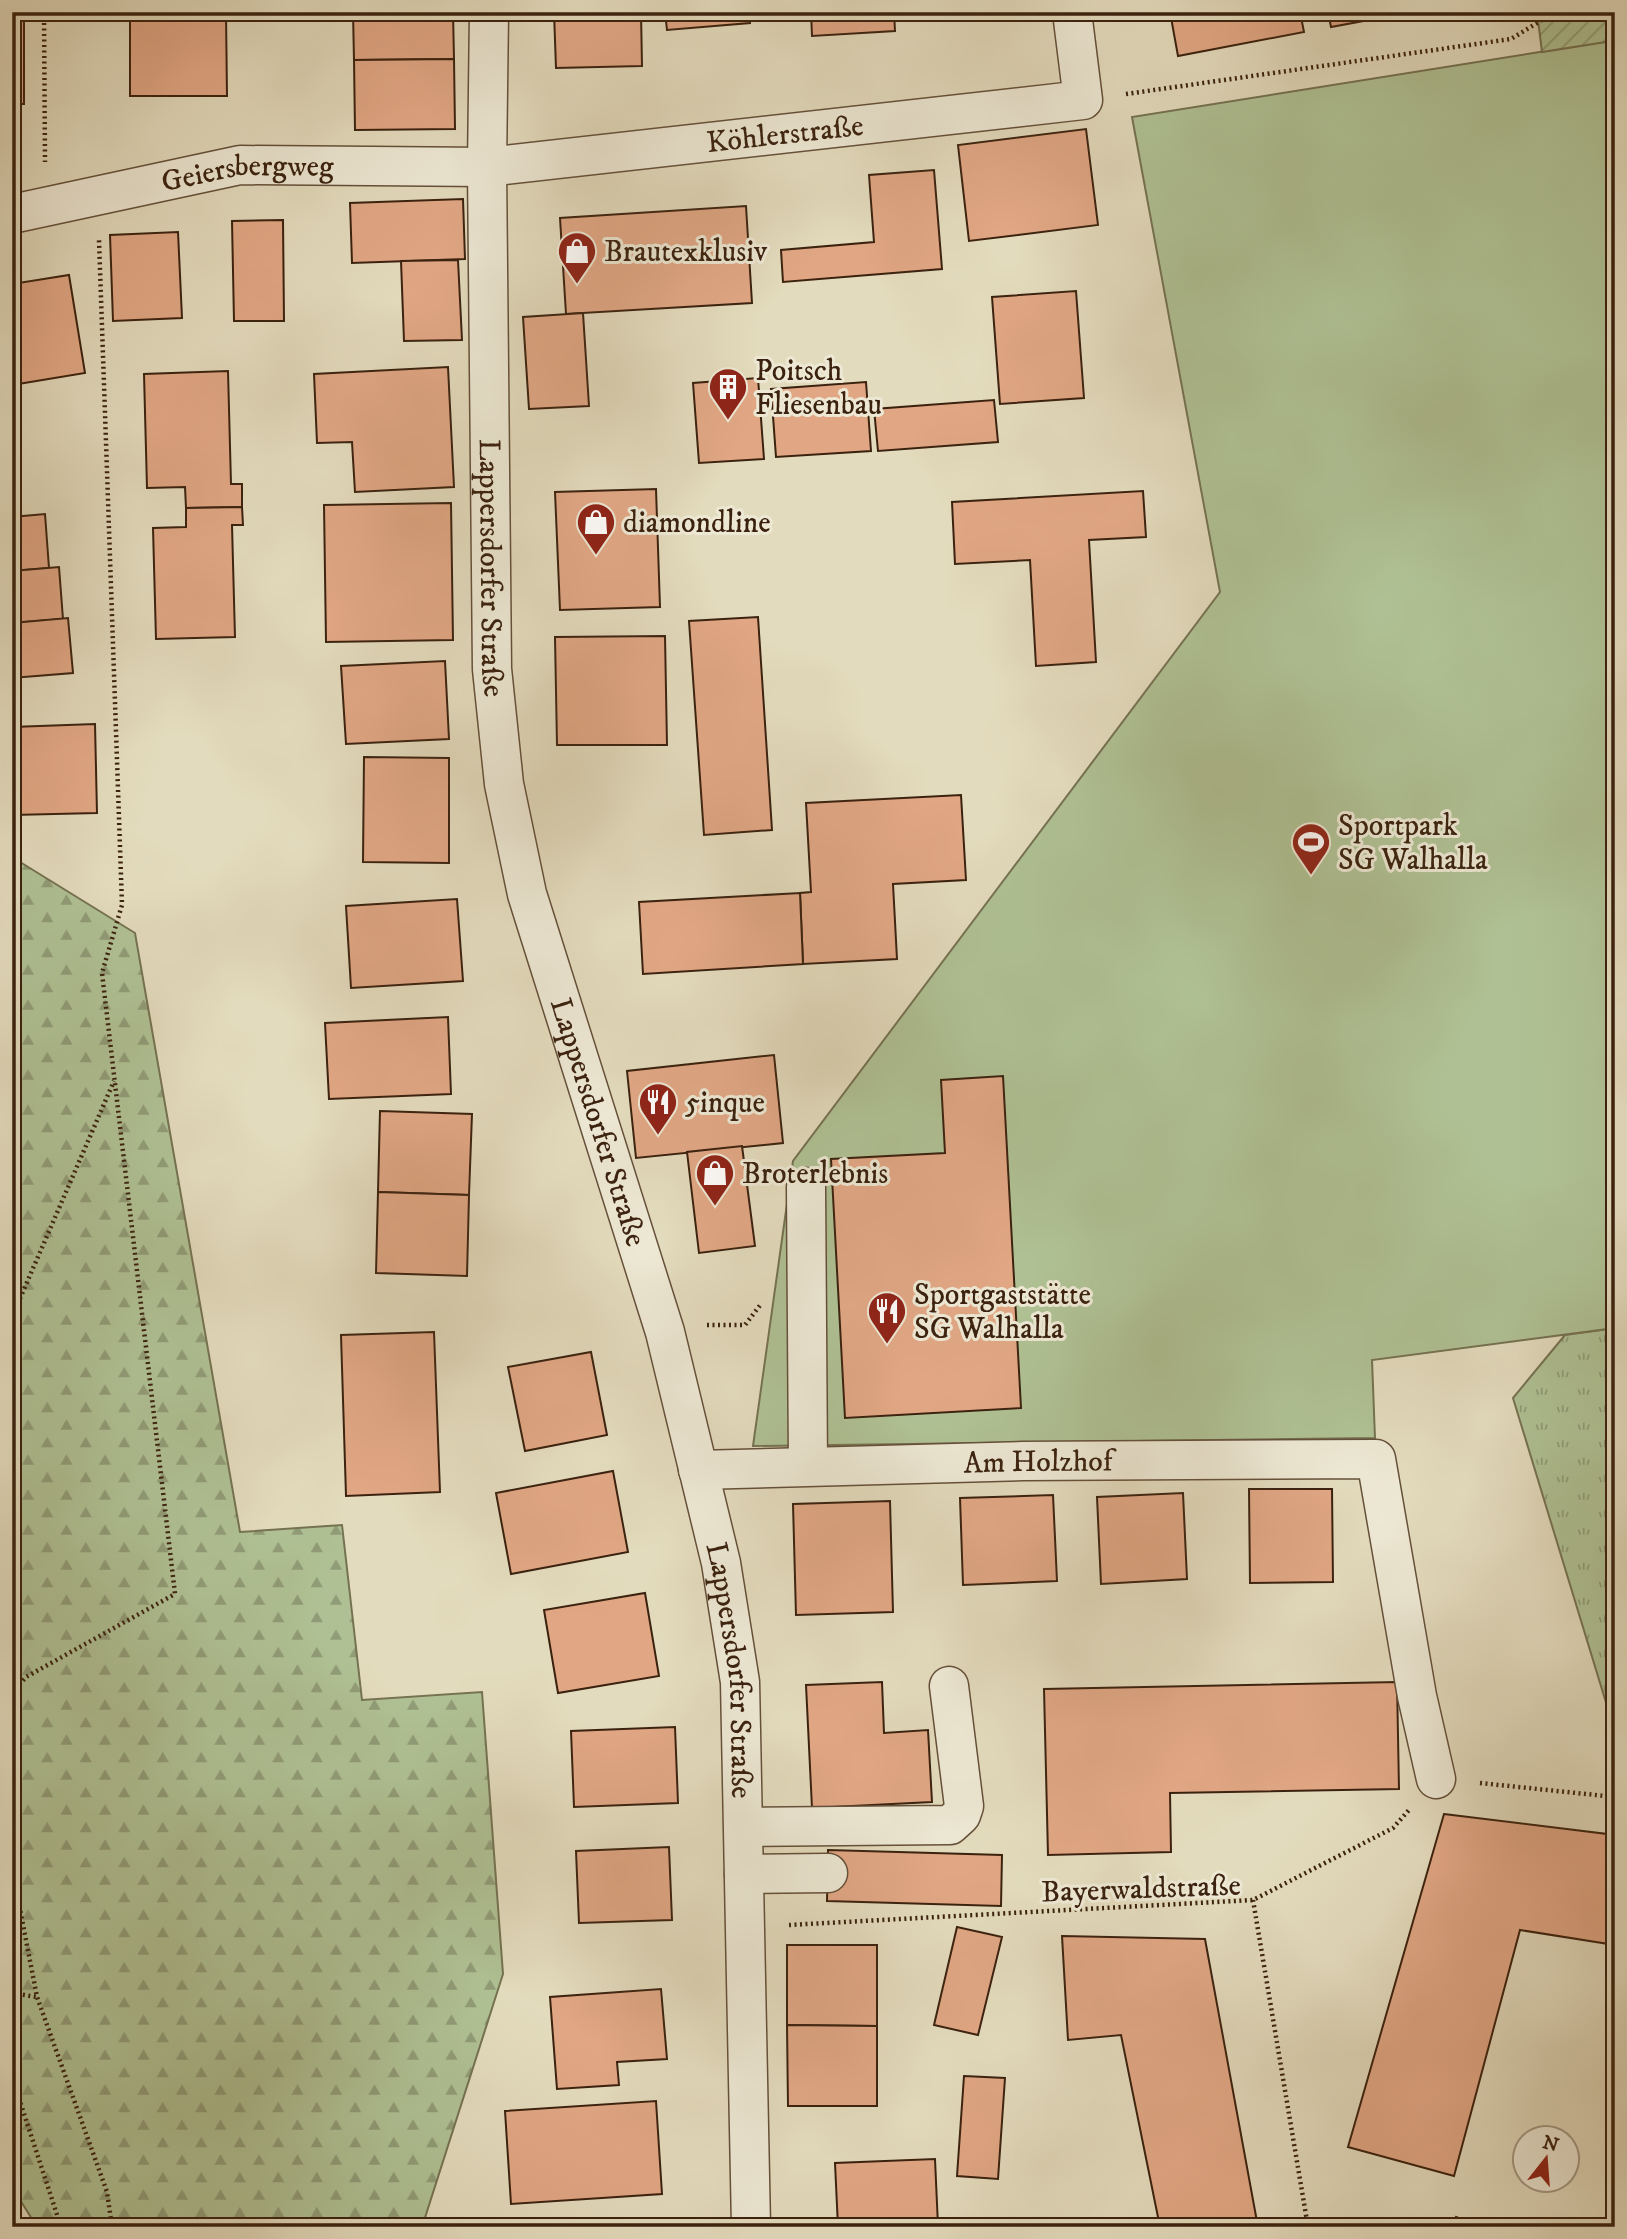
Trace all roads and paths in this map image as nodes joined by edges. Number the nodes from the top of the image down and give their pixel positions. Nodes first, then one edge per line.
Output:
1 (44, 12) edge
2 (489, 12) edge
3 (1072, 12) edge
4 (1555, 12) edge
5 (1083, 100) junction
6 (487, 167) junction
7 (29, 211) edge
8 (100, 244) dead end
9 (114, 1080) junction
10 (806, 1187) dead end
11 (12, 1287) edge
12 (19, 1303) junction
13 (761, 1303) dead end
14 (662, 1320) junction
15 (12, 1376) edge
16 (808, 1466) junction
17 (698, 1470) junction
18 (950, 1686) dead end
19 (12, 1693) edge
20 (1436, 1779) dead end
21 (744, 1827) junction
22 (12, 1868) edge
23 (828, 1873) dead end
24 (744, 1874) junction
25 (746, 1927) junction
26 (12, 1993) edge
27 (37, 1997) junction
28 (12, 2077) edge
29 (61, 2227) edge
30 (112, 2227) edge
31 (751, 2227) edge
32 (1308, 2227) edge

1 - 7 path
2 - 6 street, Lappersdorfer Straße
3 - 5 street
4 - 5 path
5 - 6 street, Köhlerstraße
6 - 7 street, Geiersbergweg
6 - 14 street, Lappersdorfer Straße
8 - 9 path
9 - 12 path
9 - 19 path
10 - 16 street
11 - 12 path
12 - 15 path
13 - 14 path
14 - 17 street, Lappersdorfer Straße
16 - 17 street, Am Holzhof
16 - 20 street, Am Holzhof
17 - 21 street, Lappersdorfer Straße
18 - 21 street
21 - 24 street, Lappersdorfer Straße
22 - 27 path
23 - 24 street
24 - 25 street, Lappersdorfer Straße
25 - 31 street, Lappersdorfer Straße
25 - 32 path, Bayerwaldstraße
26 - 27 path
27 - 30 path
28 - 29 path

